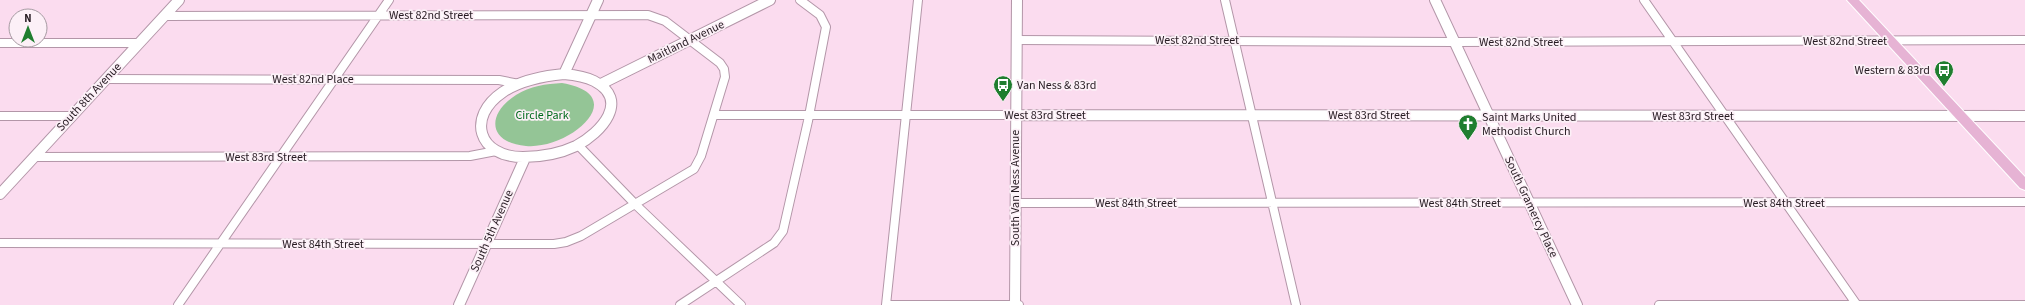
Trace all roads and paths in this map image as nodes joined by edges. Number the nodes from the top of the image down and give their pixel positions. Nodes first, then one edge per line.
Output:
1 (179, 0) edge
2 (389, 0) edge
3 (598, 0) edge
4 (770, 0) edge
5 (800, 0) edge
6 (918, 0) edge
7 (1017, 0) edge
8 (1225, 0) edge
9 (1435, 0) edge
10 (1644, 0) edge
11 (1854, 0) edge
12 (591, 15) junction
13 (164, 16) junction
14 (378, 16) junction
15 (691, 40) junction
16 (1016, 40) junction
17 (1234, 40) junction
18 (2025, 40) edge
19 (1892, 41) junction
20 (1454, 42) junction
21 (1674, 42) junction
22 (0, 43) edge
23 (139, 43) junction
24 (564, 74) junction
25 (106, 79) junction
26 (334, 79) junction
27 (520, 84) junction
28 (601, 84) junction
29 (906, 114) junction
30 (714, 115) junction
31 (809, 115) junction
32 (1252, 115) junction
33 (1489, 115) junction
34 (0, 116) edge
35 (71, 116) junction
36 (1016, 116) junction
37 (1725, 116) junction
38 (1961, 116) junction
39 (2025, 116) edge
40 (578, 145) junction
41 (496, 151) junction
42 (34, 156) junction
43 (279, 157) junction
44 (525, 158) junction
45 (2025, 185) edge
46 (2, 190) edge
47 (2025, 202) edge
48 (1015, 203) junction
49 (1272, 203) junction
50 (1529, 203) junction
51 (1786, 203) junction
52 (636, 205) junction
53 (0, 243) edge
54 (221, 243) junction
55 (487, 244) junction
56 (717, 282) junction
57 (178, 305) edge
58 (459, 305) edge
59 (680, 305) edge
60 (741, 305) edge
61 (886, 305) edge
62 (1015, 305) edge
63 (1019, 305) edge
64 (1296, 305) edge
65 (1577, 305) edge
66 (1659, 305) edge
67 (1857, 305) edge
68 (2025, 305) edge

1 - 13 street, South 8th Avenue
2 - 14 street
3 - 12 street
4 - 15 street, Maitland Avenue
5 - 31 street
6 - 29 street
7 - 16 street, South Van Ness Avenue
8 - 17 street
9 - 20 street, South Gramercy Place
10 - 21 street
11 - 19 main road
12 - 14 street, West 82nd Street
12 - 15 street, West 82nd Street
12 - 24 street
13 - 14 street, West 82nd Street
13 - 23 street, South 8th Avenue
14 - 26 street
15 - 28 street, Maitland Avenue
15 - 30 street, West 82nd Street
16 - 17 street, West 82nd Street
16 - 36 street, South Van Ness Avenue
17 - 20 street, West 82nd Street
17 - 32 street
18 - 19 street, West 82nd Street
19 - 21 street, West 82nd Street
19 - 38 main road
20 - 21 street, West 82nd Street
20 - 33 street, South Gramercy Place
21 - 37 street
22 - 23 street
23 - 25 street, South 8th Avenue
24 - 27 street
24 - 28 street
25 - 26 street, West 82nd Place
25 - 35 street, South 8th Avenue
26 - 27 street, West 82nd Place
26 - 43 street
27 - 41 street
28 - 40 street
29 - 31 street, West 83rd Street
29 - 36 street, West 83rd Street
29 - 61 street
30 - 31 street, West 83rd Street
30 - 52 street, West 84th Street
31 - 56 street
32 - 33 street, West 83rd Street
32 - 36 street, West 83rd Street
32 - 49 street
33 - 37 street, West 83rd Street
33 - 50 street, South Gramercy Place
34 - 35 street
35 - 42 street, South 8th Avenue
36 - 48 street, South Van Ness Avenue
37 - 38 street, West 83rd Street
37 - 51 street
38 - 39 street, West 83rd Street
38 - 45 main road
40 - 44 street
40 - 52 street
41 - 43 street, West 83rd Street
41 - 44 street
42 - 43 street, West 83rd Street
42 - 46 street, South 8th Avenue
43 - 54 street
44 - 55 street, South 5th Avenue
47 - 51 street, West 84th Street
48 - 49 street, West 84th Street
48 - 62 street, South Van Ness Avenue
49 - 50 street, West 84th Street
49 - 64 street
50 - 51 street, West 84th Street
50 - 65 street, South Gramercy Place
51 - 67 street
52 - 55 street, West 84th Street
52 - 56 street
53 - 54 street, West 84th Street
54 - 55 street, West 84th Street
54 - 57 street
55 - 58 street, South 5th Avenue
56 - 59 street
56 - 60 street
61 - 62 street
62 - 63 street
66 - 67 street
67 - 68 street

